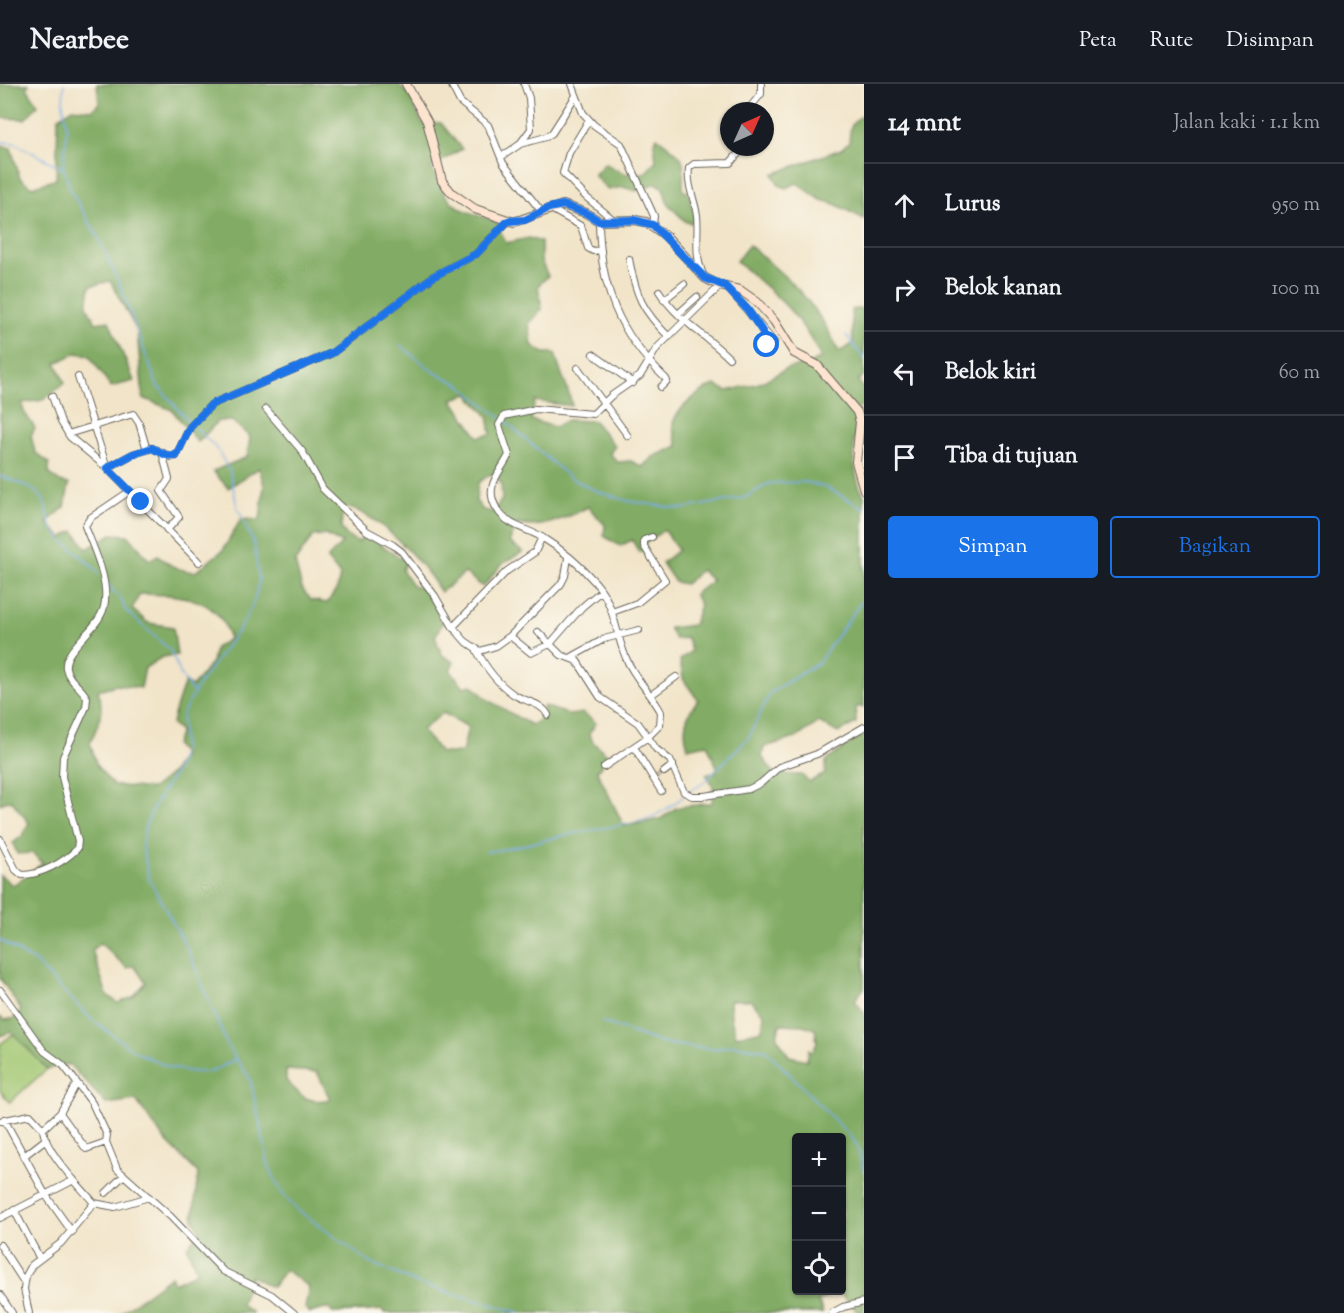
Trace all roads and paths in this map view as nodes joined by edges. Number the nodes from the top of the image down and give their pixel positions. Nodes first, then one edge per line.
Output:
1 (406, 84) edge
2 (451, 84) edge
3 (524, 84) edge
4 (572, 84) edge
5 (761, 84) edge
6 (575, 97) junction
7 (754, 102) edge
8 (589, 120) junction
9 (519, 145) junction
10 (736, 156) edge
11 (501, 157) junction
12 (545, 210) junction
13 (508, 221) junction
14 (599, 221) junction
15 (616, 221) junction
16 (653, 225) junction
17 (602, 250) junction
18 (629, 259) dead end
19 (705, 278) junction
20 (684, 284) dead end
21 (723, 286) junction
22 (659, 291) dead end
23 (698, 297) dead end
24 (664, 300) junction
25 (678, 314) junction
26 (686, 323) junction
27 (762, 331) junction
28 (669, 337) junction
29 (774, 342) dead end
30 (766, 345) dead end
31 (593, 354) dead end
32 (729, 358) dead end
33 (649, 363) junction
34 (578, 368) dead end
35 (78, 377) dead end
36 (633, 383) junction
37 (661, 387) dead end
38 (52, 396) dead end
39 (605, 404) junction
40 (266, 409) dead end
41 (94, 427) junction
42 (68, 434) junction
43 (628, 436) dead end
44 (147, 450) junction
45 (162, 452) junction
46 (107, 468) junction
47 (864, 490) edge
48 (130, 491) junction
49 (167, 530) junction
50 (542, 537) junction
51 (652, 537) dead end
52 (568, 558) junction
53 (199, 562) dead end
54 (602, 591) junction
55 (612, 612) junction
56 (453, 627) junction
57 (639, 630) dead end
58 (538, 632) dead end
59 (510, 636) junction
60 (619, 636) junction
61 (550, 644) junction
62 (477, 651) junction
63 (569, 658) junction
64 (676, 677) dead end
65 (651, 695) junction
66 (548, 716) dead end
67 (864, 727) edge
68 (648, 737) junction
69 (634, 747) junction
70 (674, 765) junction
71 (604, 767) dead end
72 (664, 772) tunnel mouth
73 (662, 791) dead end
74 (0, 839) edge
75 (0, 990) edge
76 (77, 1083) junction
77 (60, 1113) junction
78 (2, 1120) edge
79 (44, 1129) junction
80 (46, 1140) junction
81 (106, 1142) junction
82 (24, 1156) junction
83 (124, 1175) junction
84 (74, 1180) junction
85 (106, 1193) dead end
86 (45, 1194) junction
87 (149, 1197) junction
88 (94, 1203) junction
89 (14, 1210) junction
90 (0, 1218) edge
91 (72, 1232) junction
92 (0, 1245) edge
93 (39, 1257) junction
94 (25, 1283) junction
95 (0, 1295) edge
96 (864, 1302) edge
97 (12, 1313) edge
98 (29, 1313) edge
99 (294, 1313) edge
100 (832, 1313) edge

1 - 13 street
2 - 11 street
3 - 9 street
4 - 6 street
5 - 7 street
6 - 8 street
6 - 9 street
8 - 15 street
8 - 16 street
9 - 11 street
10 - 19 street
11 - 12 street
12 - 13 street
12 - 14 street
12 - 17 street
13 - 45 street
14 - 15 street
14 - 17 street
15 - 16 street
16 - 19 street
17 - 33 street
18 - 28 street
19 - 21 street
20 - 24 street
21 - 26 street
21 - 27 street
21 - 47 street
22 - 24 street
23 - 25 street
24 - 25 street
25 - 26 street
26 - 28 street
26 - 32 street
27 - 29 street
27 - 30 street
28 - 33 street
31 - 36 street
33 - 36 street
33 - 37 street
34 - 39 street
35 - 41 street
36 - 39 street
38 - 42 street
39 - 43 street
39 - 50 street
40 - 56 street
41 - 42 street
41 - 44 street
41 - 46 street
42 - 46 street
44 - 45 street
44 - 46 street
45 - 49 street
46 - 48 street
48 - 49 street
48 - 74 street
49 - 53 street
50 - 52 street
50 - 56 street
51 - 55 street
52 - 54 street
52 - 59 street
54 - 55 street
54 - 61 street
55 - 60 street
56 - 62 street
57 - 60 street
58 - 61 street
59 - 61 street
59 - 62 street
60 - 63 street
60 - 65 street
61 - 63 street
62 - 66 street
63 - 68 street
64 - 65 street
65 - 68 street
67 - 70 street
68 - 69 street
68 - 70 street
69 - 71 street
69 - 73 street
70 - 72 street
75 - 76 street
76 - 77 street
76 - 81 street
77 - 79 street
77 - 81 street
78 - 79 street
78 - 82 street
79 - 80 street
80 - 82 street
80 - 84 street
81 - 83 street
82 - 86 street
83 - 85 street
83 - 87 street
84 - 86 street
84 - 88 street
86 - 89 street
86 - 91 street
87 - 88 street
87 - 99 street
88 - 91 street
89 - 90 street
89 - 93 street
91 - 93 street
92 - 94 street
93 - 94 street
94 - 98 street
95 - 97 street
96 - 100 street

